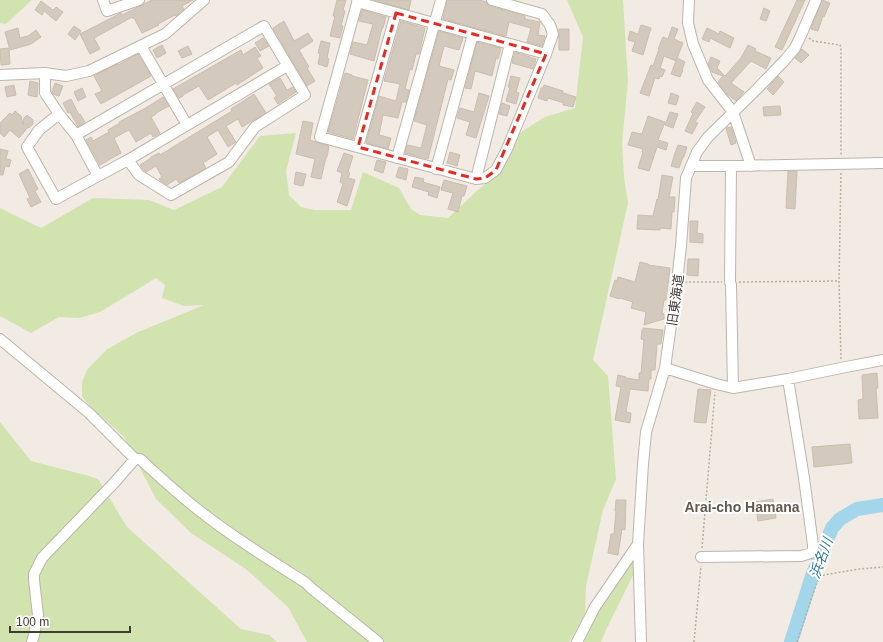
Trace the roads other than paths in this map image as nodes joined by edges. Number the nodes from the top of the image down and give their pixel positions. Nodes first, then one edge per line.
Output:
1 (102, 0) edge
2 (139, 0) edge
3 (204, 0) edge
4 (441, 0) edge
5 (492, 0) edge
6 (690, 0) edge
7 (816, 0) edge
8 (357, 1) edge
9 (513, 3) edge
10 (396, 13) junction
11 (435, 23) junction
12 (473, 34) junction
13 (510, 44) junction
14 (141, 46) junction
15 (546, 54) junction
16 (287, 66) junction
17 (45, 73) junction
18 (0, 75) edge
19 (163, 84) junction
20 (733, 112) junction
21 (59, 114) junction
22 (187, 125) junction
23 (76, 135) junction
24 (358, 147) junction
25 (397, 158) junction
26 (128, 160) junction
27 (883, 163) edge
28 (691, 166) junction
29 (731, 166) junction
30 (751, 166) junction
31 (436, 169) junction
32 (98, 176) junction
33 (476, 180) junction
34 (0, 339) edge
35 (883, 360) edge
36 (665, 368) junction
37 (788, 379) junction
38 (733, 388) junction
39 (135, 459) junction
40 (638, 544) junction
41 (702, 557) road end
42 (32, 642) edge
43 (378, 642) edge
44 (577, 642) edge
45 (641, 642) edge

1 - 2 street
3 - 14 street
4 - 11 street
5 - 9 street
6 - 20 street
7 - 20 street, 旧東海道
8 - 10 street
8 - 24 street
9 - 15 street
10 - 11 street
10 - 24 street
11 - 12 street
11 - 25 street
12 - 13 street
12 - 31 street
13 - 15 street
13 - 33 street
14 - 17 street
14 - 19 street
15 - 33 street
16 - 19 street
16 - 22 street
16 - 26 street
17 - 18 street
17 - 21 street
19 - 22 street
19 - 23 street
20 - 28 street, 旧東海道
20 - 30 street
21 - 23 street
21 - 32 street
22 - 26 street
23 - 32 street
24 - 25 street
25 - 31 street
26 - 32 street
27 - 30 street
28 - 29 street
28 - 36 street, 旧東海道
29 - 30 street
29 - 38 street
31 - 33 street
34 - 39 street
35 - 37 street
36 - 38 street
36 - 40 street, 旧東海道
37 - 38 street
37 - 41 street
39 - 42 street
39 - 43 street
40 - 44 street
40 - 45 street, 旧東海道

